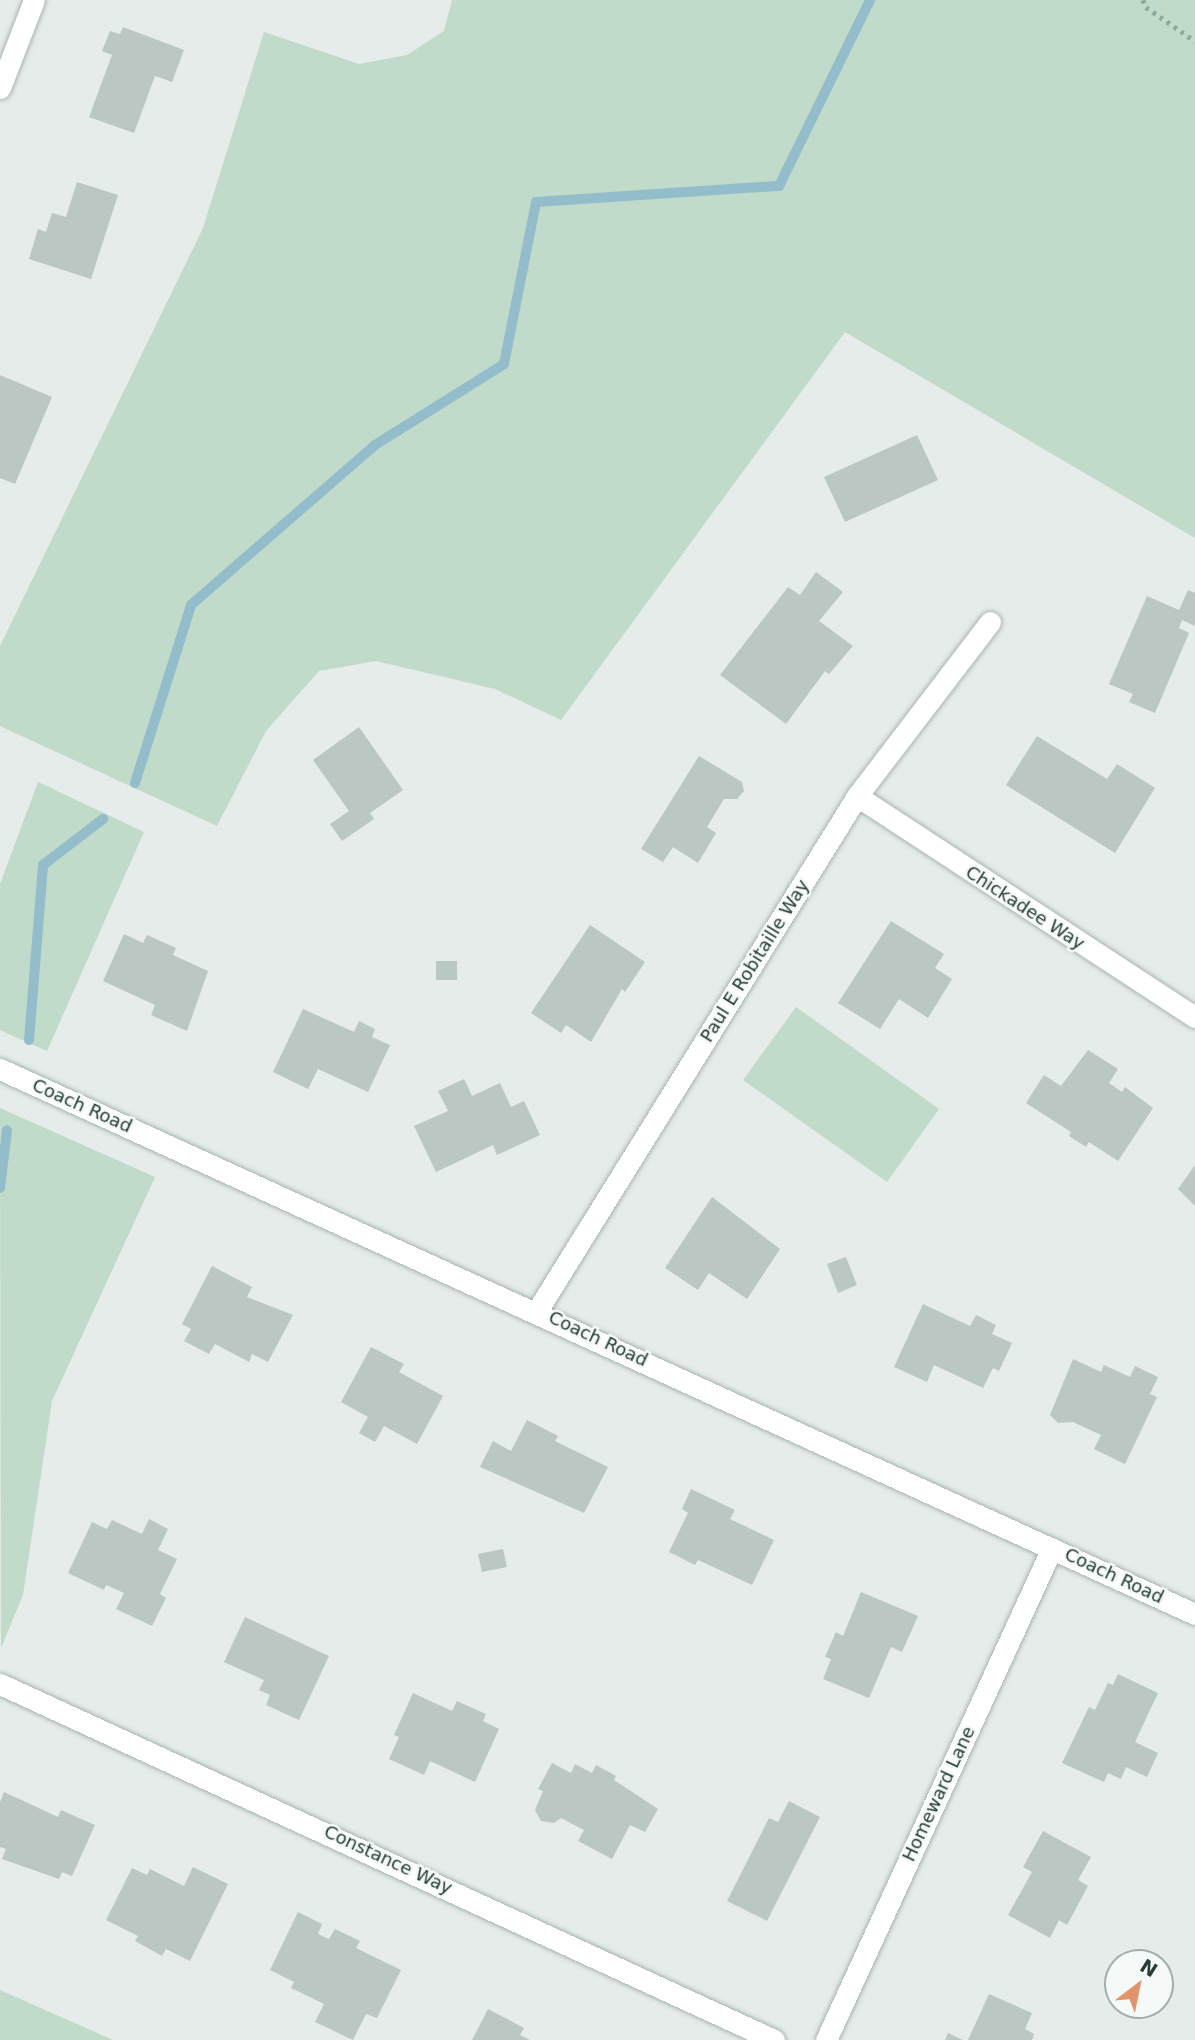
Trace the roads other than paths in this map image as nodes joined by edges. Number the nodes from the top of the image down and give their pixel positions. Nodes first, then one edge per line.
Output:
1 (34, 0) edge
2 (0, 88) edge
3 (990, 622) dead end
4 (857, 796) junction
5 (1195, 1017) edge
6 (0, 1069) edge
7 (537, 1311) junction
8 (1052, 1548) junction
9 (1195, 1614) edge
10 (0, 1684) edge
11 (774, 2040) edge
12 (826, 2040) edge

1 - 2 street
3 - 4 street, Paul E Robitaille Way
4 - 5 street, Chickadee Way
4 - 7 street, Paul E Robitaille Way
6 - 7 street, Coach Road
7 - 8 street, Coach Road
8 - 9 street, Coach Road
8 - 12 street, Homeward Lane
10 - 11 street, Constance Way

